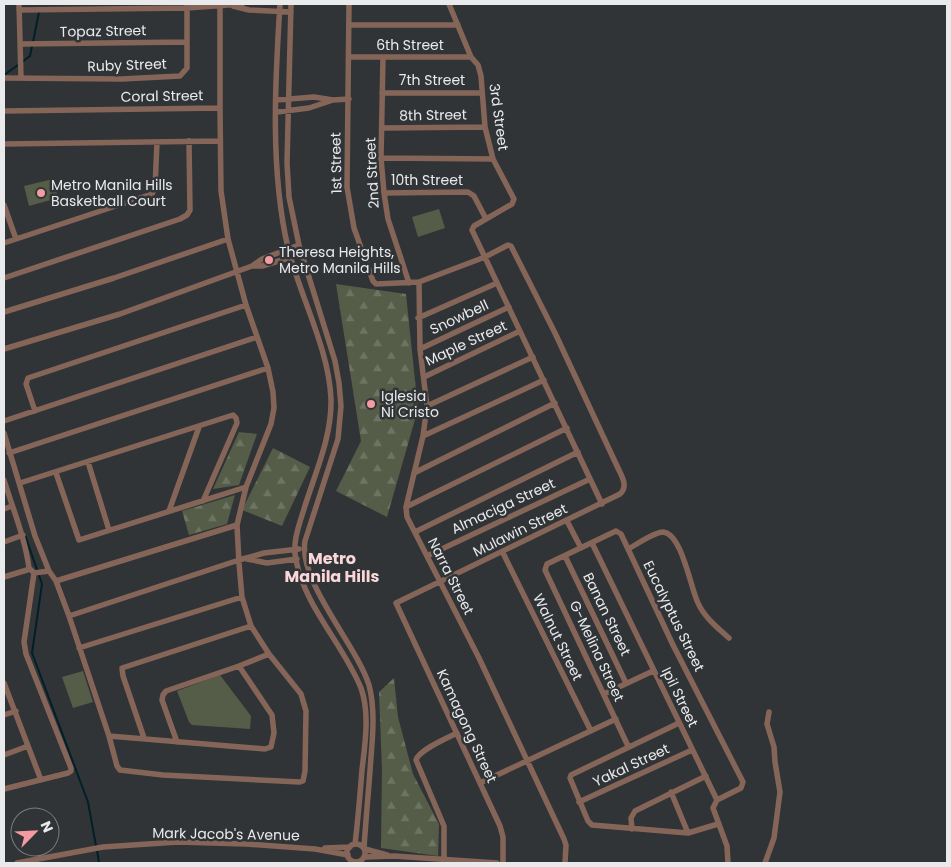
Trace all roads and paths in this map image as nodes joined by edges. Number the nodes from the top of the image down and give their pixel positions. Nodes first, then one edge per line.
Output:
1 (242, 4) edge
2 (280, 4) edge
3 (291, 4) edge
4 (349, 4) edge
5 (449, 4) edge
6 (220, 5) edge
7 (187, 6) edge
8 (231, 6) junction
9 (19, 7) edge
10 (279, 11) junction
11 (291, 12) junction
12 (349, 25) junction
13 (458, 25) junction
14 (187, 42) junction
15 (20, 44) junction
16 (350, 57) junction
17 (471, 57) junction
18 (383, 58) junction
19 (4, 78) edge
20 (21, 78) junction
21 (382, 93) junction
22 (482, 93) junction
23 (289, 99) junction
24 (277, 100) junction
25 (333, 100) junction
26 (349, 100) junction
27 (220, 108) junction
28 (4, 111) edge
29 (288, 111) junction
30 (277, 112) junction
31 (485, 127) junction
32 (382, 128) junction
33 (189, 141) junction
34 (220, 141) junction
35 (157, 142) junction
36 (4, 144) edge
37 (381, 158) junction
38 (493, 159) junction
39 (384, 193) junction
40 (4, 205) edge
41 (486, 219) junction
42 (16, 239) junction
43 (228, 239) junction
44 (4, 243) edge
45 (299, 245) junction
46 (288, 248) junction
47 (302, 254) junction
48 (291, 257) junction
49 (485, 257) junction
50 (252, 266) junction
51 (236, 272) junction
52 (4, 278) edge
53 (419, 282) junction
54 (409, 283) junction
55 (497, 283) junction
56 (246, 306) junction
57 (508, 307) junction
58 (4, 312) edge
59 (418, 318) junction
60 (520, 331) junction
61 (257, 337) junction
62 (420, 349) junction
63 (4, 350) edge
64 (533, 357) junction
65 (268, 368) junction
66 (424, 377) junction
67 (544, 380) junction
68 (555, 403) junction
69 (427, 406) junction
70 (35, 411) junction
71 (4, 421) edge
72 (199, 427) junction
73 (566, 428) junction
74 (4, 434) edge
75 (423, 436) junction
76 (578, 452) junction
77 (9, 453) junction
78 (88, 462) junction
79 (56, 473) junction
80 (414, 473) junction
81 (590, 478) junction
82 (4, 480) edge
83 (20, 483) junction
84 (246, 487) junction
85 (203, 501) junction
86 (602, 504) junction
87 (12, 506) junction
88 (406, 507) junction
89 (4, 508) edge
90 (169, 511) junction
91 (567, 521) junction
92 (237, 525) junction
93 (109, 530) junction
94 (415, 532) junction
95 (23, 536) junction
96 (4, 542) edge
97 (592, 542) junction
98 (303, 548) junction
99 (581, 548) junction
100 (295, 549) junction
101 (628, 549) junction
102 (503, 553) junction
103 (427, 556) junction
104 (565, 556) junction
105 (248, 559) junction
106 (304, 559) junction
107 (239, 560) junction
108 (296, 560) junction
109 (545, 567) joint
110 (29, 568) junction
111 (50, 571) junction
112 (34, 574) junction
113 (4, 577) edge
114 (56, 581) junction
115 (441, 582) junction
116 (242, 597) junction
117 (396, 603) joint
118 (69, 616) junction
119 (251, 626) junction
120 (729, 638) dead end
121 (79, 648) junction
122 (269, 654) junction
123 (239, 666) junction
124 (653, 670) junction
125 (4, 683) edge
126 (626, 684) junction
127 (604, 694) junction
128 (16, 711) junction
129 (769, 712) dead end
130 (4, 715) edge
131 (616, 719) junction
132 (679, 723) junction
133 (591, 732) junction
134 (457, 733) junction
135 (109, 736) junction
136 (144, 738) junction
137 (177, 742) junction
138 (28, 746) junction
139 (628, 746) junction
140 (692, 750) junction
141 (4, 755) edge
142 (528, 761) junction
143 (706, 776) junction
144 (41, 780) junction
145 (480, 783) junction
146 (4, 789) edge
147 (671, 792) junction
148 (717, 800) junction
149 (579, 802) junction
150 (718, 824) junction
151 (632, 829) junction
152 (688, 833) junction
153 (353, 846) junction
154 (364, 848) junction
155 (315, 849) junction
156 (394, 856) junction
157 (349, 860) edge
158 (444, 860) junction
159 (361, 861) edge
160 (425, 861) edge
161 (17, 863) edge
162 (497, 863) edge
163 (503, 863) edge
164 (565, 863) edge
165 (728, 863) edge
166 (765, 863) edge

1 - 8 street
2 - 10 street
3 - 11 street
4 - 12 street, 1st Street
5 - 13 street, 3rd Street
6 - 7 street
6 - 8 street
6 - 27 street, Coral Street
7 - 9 street
7 - 14 street, Ruby Street
8 - 10 street
9 - 15 street
10 - 11 street
10 - 24 street
11 - 23 street
12 - 13 street
12 - 16 street, 1st Street
13 - 17 street, 3rd Street
14 - 15 street, Topaz Street
14 - 20 street, Ruby Street
15 - 20 street
16 - 18 street, 6th Street
16 - 26 street, 1st Street
17 - 18 street, 6th Street
17 - 22 street, 3rd Street
18 - 21 street, 2nd Street
19 - 20 street, Ruby Street
21 - 22 street, 7th Street
21 - 32 street, 2nd Street
22 - 31 street, 3rd Street
23 - 24 street
23 - 25 street
23 - 29 street
24 - 30 street
25 - 26 street
25 - 29 street
26 - 54 street, 1st Street
27 - 28 street, Coral Street
27 - 34 street
29 - 30 street
29 - 45 street
30 - 46 street
31 - 32 street, 8th Street
31 - 38 street, 3rd Street
32 - 37 street, 2nd Street
33 - 34 street
33 - 35 street
33 - 52 street
34 - 43 street
35 - 36 street
35 - 42 street
37 - 38 street
37 - 39 street, 2nd Street
38 - 41 street, 3rd Street
39 - 41 street, 10th Street
39 - 54 street, 2nd Street
40 - 42 street
41 - 49 street
42 - 44 street
43 - 51 street
43 - 58 street
45 - 46 street
45 - 47 street
46 - 48 street
46 - 50 street
47 - 48 street
47 - 98 street
48 - 50 street
48 - 100 street
49 - 53 street
49 - 55 street
49 - 86 street, Mulawin Street
50 - 51 street
51 - 56 street
51 - 63 street
53 - 54 street
53 - 59 street
55 - 57 street
55 - 59 street
56 - 61 street
56 - 70 street
57 - 60 street
57 - 62 street, Snowbell
59 - 62 street
60 - 64 street
60 - 66 street, Maple Street
61 - 65 street
61 - 70 street
62 - 66 street
64 - 67 street
64 - 69 street
65 - 77 street
65 - 84 street
66 - 69 street
67 - 68 street
67 - 75 street
68 - 73 street
68 - 80 street
69 - 75 street
70 - 71 street
72 - 78 street
72 - 85 street
72 - 90 street
73 - 76 street
73 - 88 street
74 - 77 street
75 - 80 street
76 - 81 street
76 - 94 street
77 - 83 street
78 - 79 street
78 - 93 street
79 - 83 street
79 - 93 street
80 - 88 street
81 - 86 street
81 - 103 street, Almaciga Street
82 - 87 street
83 - 111 street
84 - 85 street
84 - 92 street
85 - 90 street
86 - 91 street, Mulawin Street
87 - 89 street
87 - 95 street
88 - 94 street, Narra Street
90 - 93 street
91 - 99 street
91 - 102 street, Mulawin Street
92 - 107 street
92 - 114 street
94 - 103 street, Narra Street
95 - 96 street
95 - 110 street
97 - 99 street, Eucalyptus Street
97 - 101 street, Eucalyptus Street
97 - 124 street, Ipil Street
98 - 100 street
98 - 106 street
99 - 104 street, Eucalyptus Street
100 - 105 street
100 - 108 street
101 - 120 street
101 - 148 street, Eucalyptus Street
102 - 115 street, Mulawin Street
102 - 133 street, Walnut Street
103 - 115 street, Narra Street
104 - 109 street, Eucalyptus Street
104 - 126 street, Banan Street
105 - 107 street
105 - 108 street
106 - 108 street
106 - 154 street
107 - 116 street
107 - 118 street
108 - 153 street
109 - 127 street, G-Melina Street
110 - 112 street
110 - 113 street
111 - 112 street
111 - 114 street
112 - 144 street
114 - 118 street
115 - 117 street, Mulawin Street
115 - 142 street, Narra Street
116 - 119 street
116 - 121 street
117 - 134 street, Kamagong Street
118 - 121 street
119 - 122 street
119 - 136 street
121 - 135 street
122 - 123 street
122 - 135 street
123 - 137 street
123 - 137 street
124 - 126 street
124 - 132 street, Ipil Street
125 - 128 street
126 - 127 street
127 - 131 street, G-Melina Street
128 - 130 street
128 - 138 street
129 - 166 street
131 - 133 street
131 - 139 street, G-Melina Street
132 - 139 street
132 - 140 street, Ipil Street
133 - 142 street
134 - 145 street, Kamagong Street
134 - 158 street
135 - 136 street
136 - 137 street
138 - 141 street
138 - 144 street
139 - 149 street
140 - 143 street, Ipil Street
140 - 149 street, Yakal Street
142 - 145 street
142 - 164 street, Narra Street
143 - 147 street
143 - 148 street, Ipil Street
144 - 146 street
145 - 163 street, Kamagong Street
147 - 151 street
147 - 152 street
148 - 150 street, Ipil Street
149 - 151 street
150 - 152 street
150 - 165 street, Ipil Street
151 - 152 street
153 - 154 street
153 - 155 street, Mark Jacob's Avenue
153 - 157 street
154 - 156 street
154 - 159 street
155 - 157 street, Mark Jacob's Avenue
155 - 161 street, Mark Jacob's Avenue
156 - 159 street
156 - 160 street
157 - 159 street, Mark Jacob's Avenue
158 - 160 street
158 - 162 street

